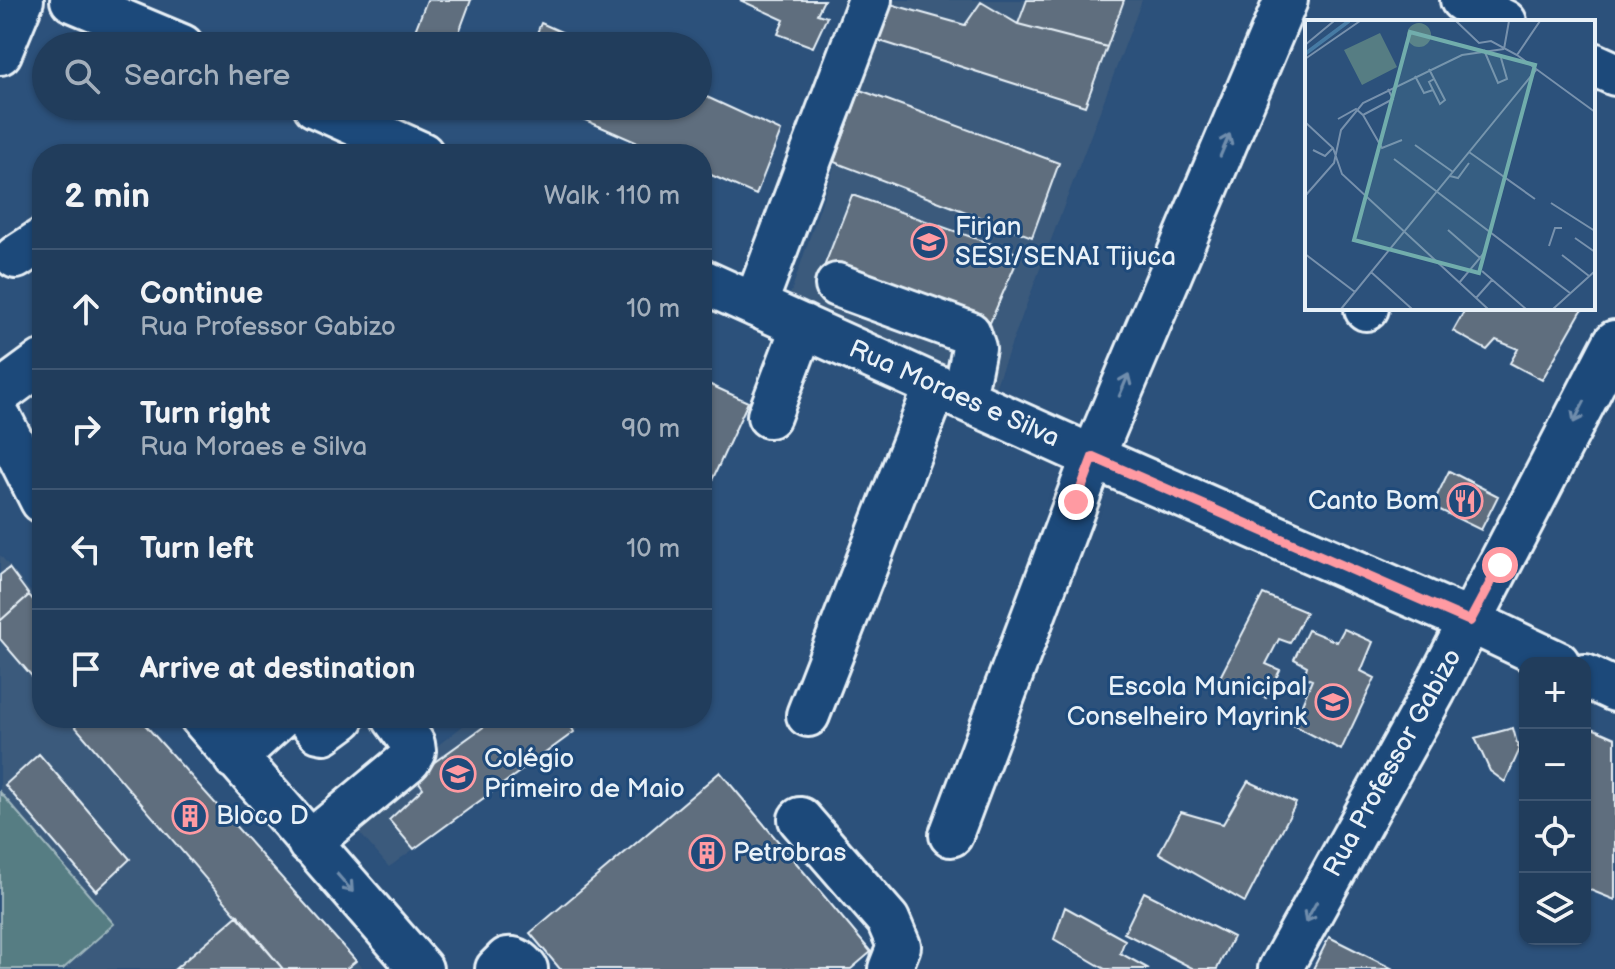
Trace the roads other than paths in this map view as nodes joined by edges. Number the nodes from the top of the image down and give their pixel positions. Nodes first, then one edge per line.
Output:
1 (22, 0) edge
2 (72, 0) edge
3 (870, 0) edge
4 (1286, 0) edge
5 (1462, 0) edge
6 (1501, 20) edge
7 (151, 32) edge
8 (0, 53) edge
9 (1595, 65) edge
10 (1615, 74) edge
11 (346, 120) edge
12 (400, 144) edge
13 (837, 285) dead end
14 (712, 286) edge
15 (755, 305) junction
16 (803, 326) junction
17 (1615, 342) edge
18 (32, 369) edge
19 (950, 392) junction
20 (0, 393) edge
21 (769, 416) dead end
22 (0, 418) edge
23 (1093, 457) junction
24 (32, 481) edge
25 (1470, 621) junction
26 (1545, 657) edge
27 (1591, 679) edge
28 (1615, 690) edge
29 (808, 715) dead end
30 (210, 728) edge
31 (268, 728) edge
32 (401, 728) edge
33 (235, 758) junction
34 (800, 819) dead end
35 (951, 835) dead end
36 (309, 843) junction
37 (421, 969) edge
38 (497, 969) edge
39 (526, 969) edge
40 (890, 969) edge
41 (1280, 969) edge

1 - 8 street
2 - 7 street
3 - 15 street
23 -> 4 street
5 - 6 street
9 - 10 street
11 - 12 street
13 - 19 street
14 - 15 street, Rua Moraes e Silva
15 - 16 street, Rua Moraes e Silva
16 - 19 street, Rua Moraes e Silva
16 - 21 street
17 -> 25 street, Rua Professor Gabizo
18 - 20 street
19 - 23 street, Rua Moraes e Silva
19 - 29 street
22 - 24 street
23 - 25 street, Rua Moraes e Silva
23 - 35 street
25 - 26 street, Rua Moraes e Silva
25 -> 41 street, Rua Professor Gabizo
27 - 28 street
30 - 33 street
31 - 33 street
32 - 36 street
33 - 36 street
34 - 40 street
36 -> 37 street
38 - 39 street

